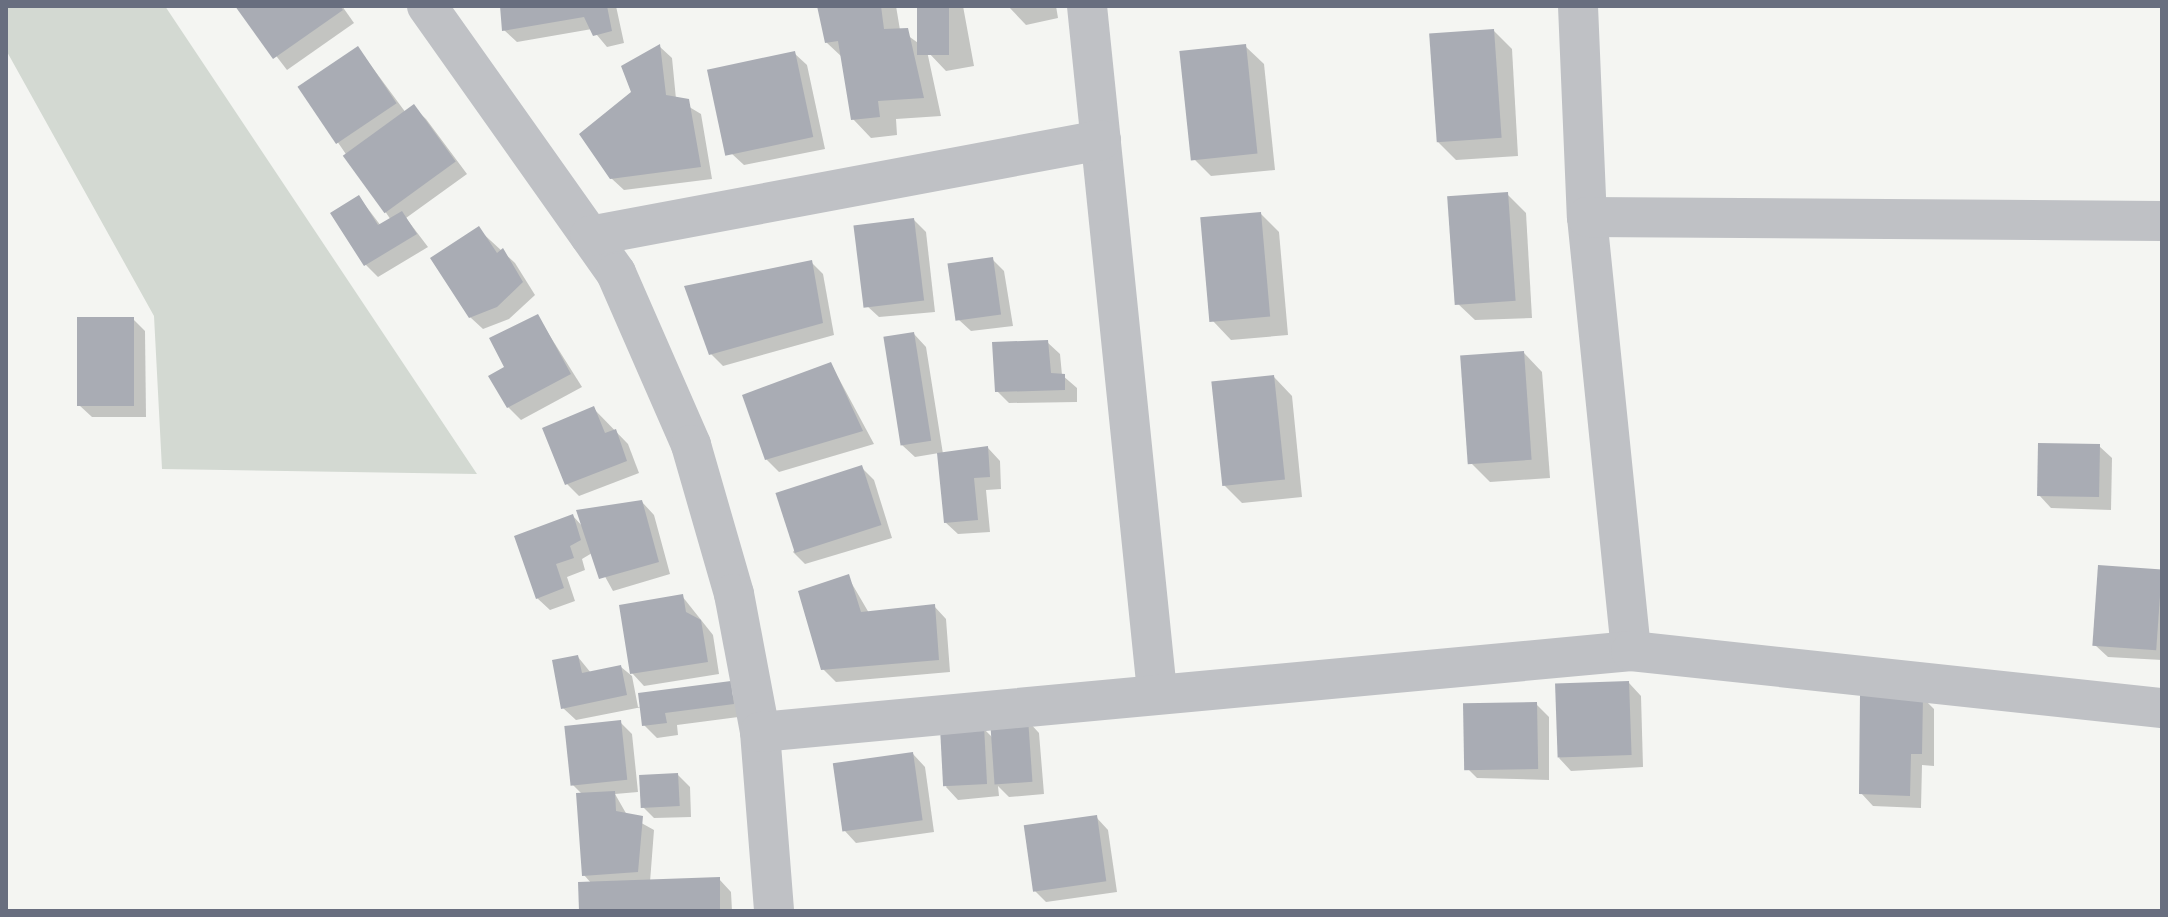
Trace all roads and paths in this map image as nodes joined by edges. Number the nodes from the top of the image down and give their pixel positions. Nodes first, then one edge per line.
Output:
1 (427, 6) edge
2 (1087, 6) edge
3 (1578, 6) edge
4 (1101, 140) junction
5 (1587, 217) junction
6 (2162, 221) edge
7 (590, 236) junction
8 (1631, 651) junction
9 (1157, 691) junction
10 (2162, 708) edge
11 (760, 732) junction
12 (774, 911) edge

1 - 7 street
2 - 4 street
3 - 5 street
4 - 7 street
4 - 9 street
5 - 6 street
5 - 8 street
7 - 11 street
8 - 9 street
8 - 10 street
9 - 11 street
11 - 12 street

